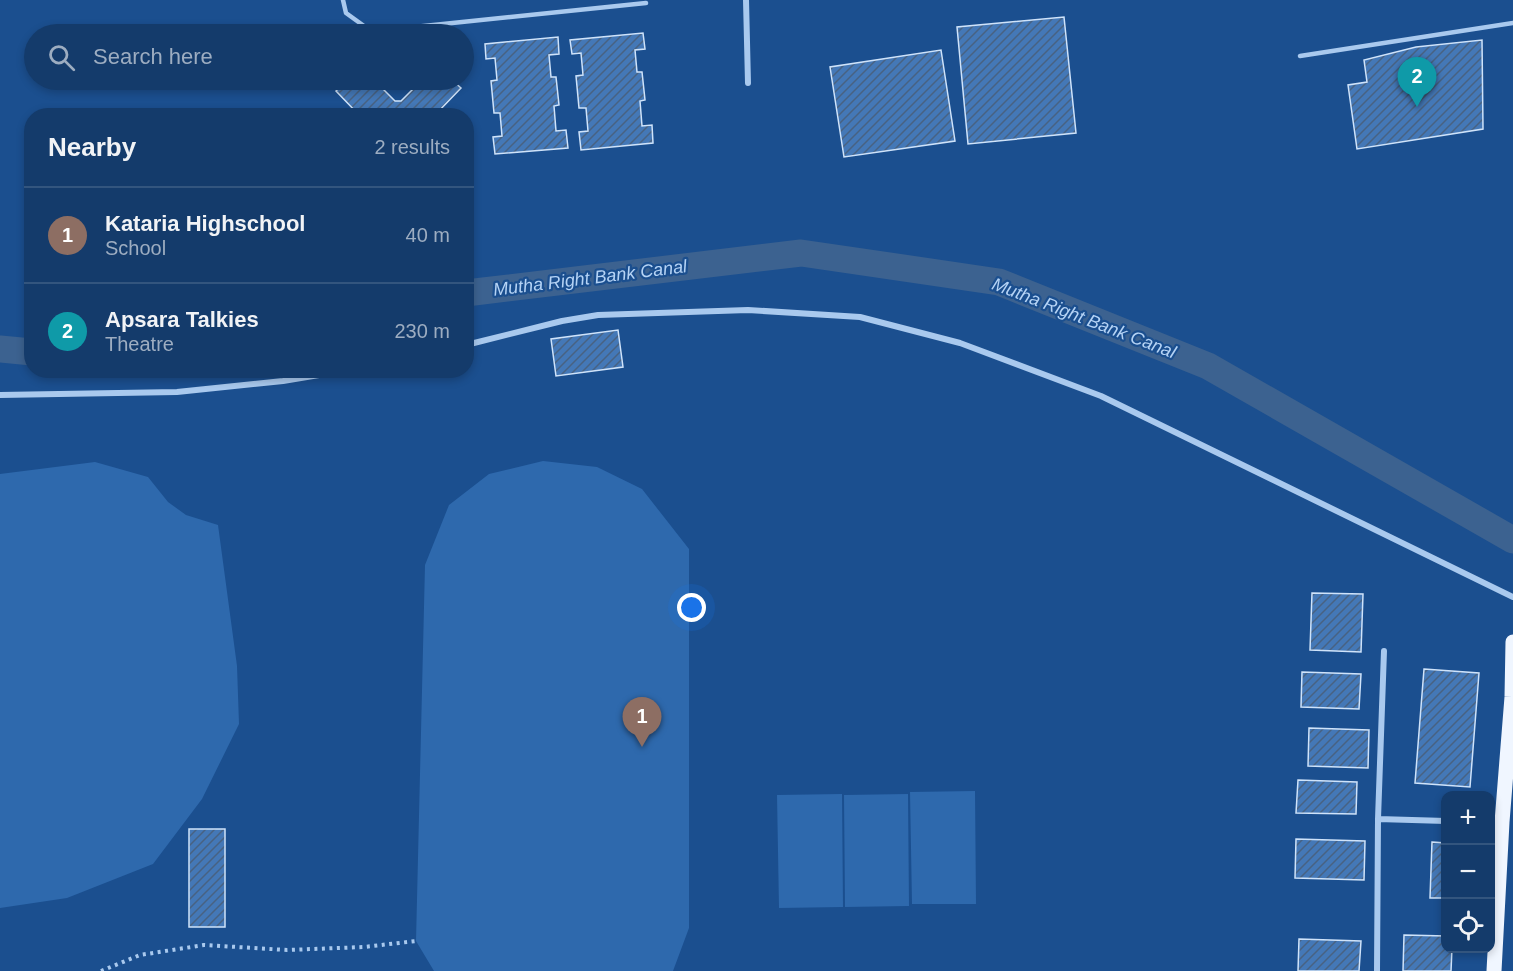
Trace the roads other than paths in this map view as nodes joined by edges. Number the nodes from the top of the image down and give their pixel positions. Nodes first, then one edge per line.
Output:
1 (342, 0) edge
2 (746, 0) edge
3 (646, 3) dead end
4 (1513, 22) edge
5 (361, 24) edge
6 (443, 24) edge
7 (1300, 56) dead end
8 (748, 83) dead end
9 (474, 343) edge
10 (301, 378) edge
11 (0, 395) edge
12 (1513, 597) edge
13 (1513, 642) edge
14 (1384, 651) dead end
15 (1378, 819) junction
16 (1441, 821) edge
17 (1496, 822) edge
18 (1377, 971) edge
19 (1494, 971) edge

1 - 5 lane
2 - 8 street
3 - 6 lane
4 - 7 lane
9 - 12 street
10 - 11 street
13 - 17 main road
14 - 15 street
15 - 16 street
15 - 18 street
17 - 19 main road

